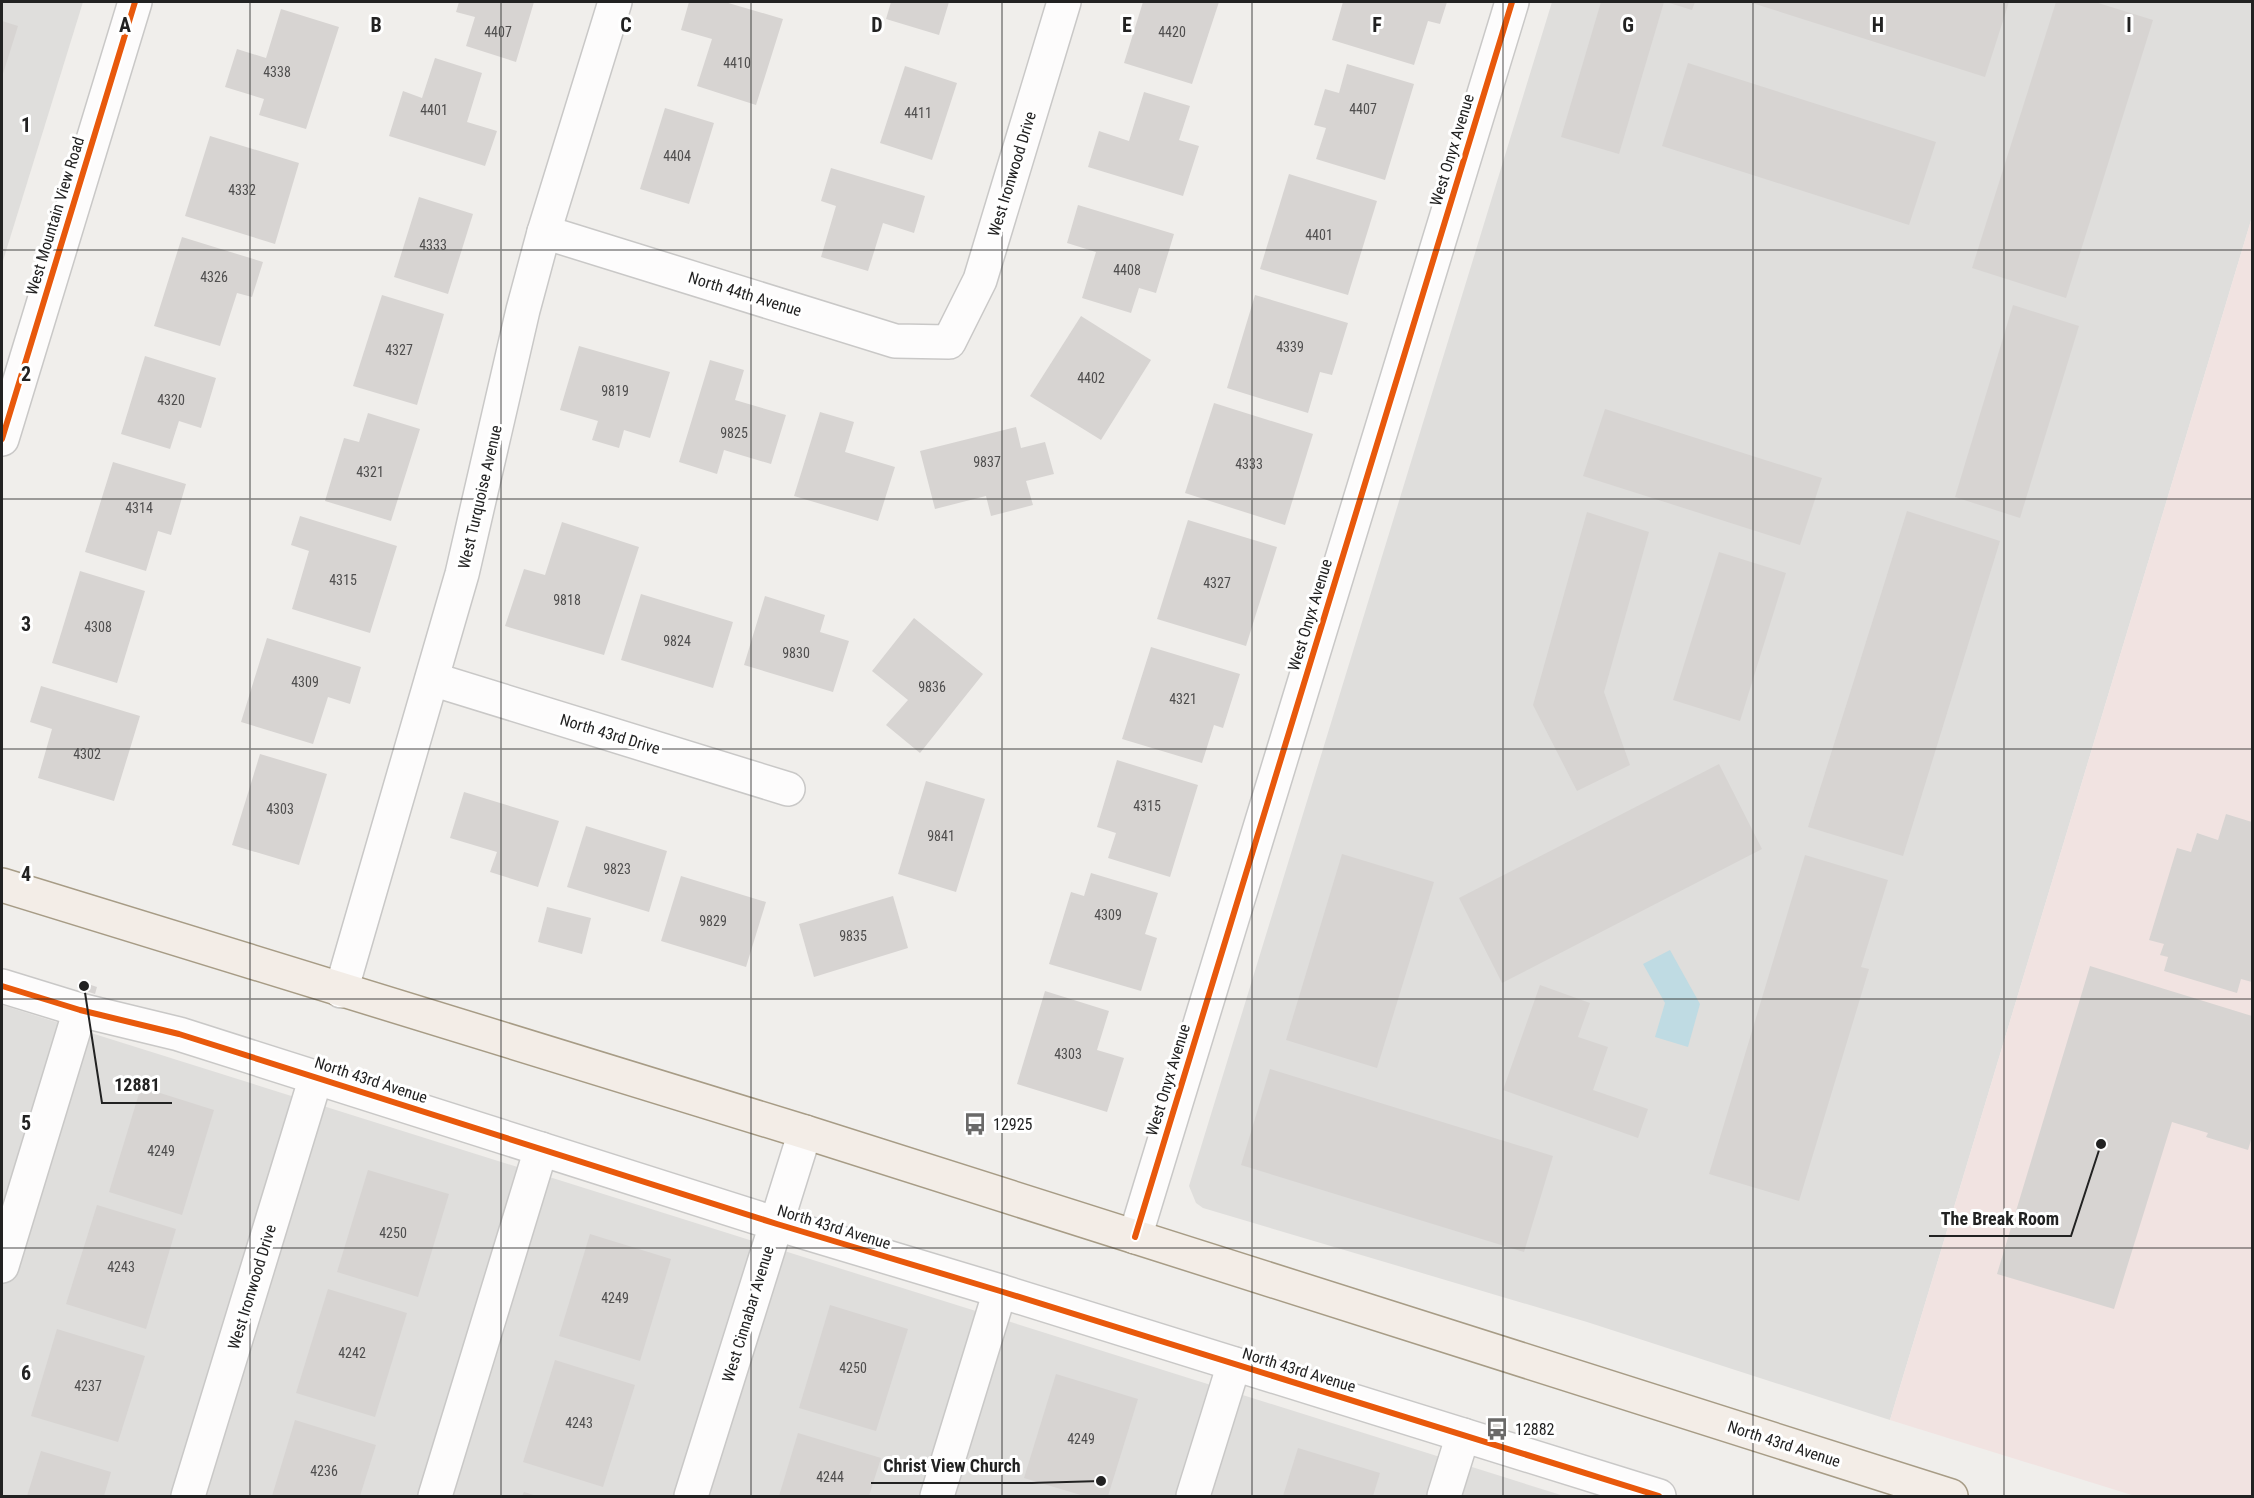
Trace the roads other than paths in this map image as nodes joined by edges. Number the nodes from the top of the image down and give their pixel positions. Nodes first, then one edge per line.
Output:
1 (135, 2) edge
2 (615, 2) edge
3 (1064, 2) edge
4 (1512, 2) edge
5 (544, 232) junction
6 (949, 342) joint
7 (2, 439) edge
8 (432, 679) junction
9 (788, 789) dead end
10 (2, 885) edge
11 (2, 986) edge
12 (341, 991) junction
13 (80, 1010) junction
14 (316, 1077) junction
15 (805, 1132) junction
16 (541, 1149) junction
17 (777, 1224) junction
18 (1135, 1237) junction
19 (2, 1266) edge
20 (1000, 1291) junction
21 (1234, 1364) junction
22 (1463, 1435) junction
23 (188, 1497) edge
24 (435, 1497) edge
25 (692, 1497) edge
26 (937, 1497) edge
27 (1193, 1497) edge
28 (1444, 1497) edge
29 (1659, 1497) edge
30 (1951, 1497) edge

1 - 7 street, West Mountain View Road
2 - 5 street, West Turquoise Avenue
3 - 6 street, West Ironwood Drive
4 - 18 street, West Onyx Avenue
5 - 6 street, North 44th Avenue
5 - 8 street, West Turquoise Avenue
8 - 9 street, North 43rd Drive
8 - 12 street, West Turquoise Avenue
10 - 12 main road, North 43rd Avenue
11 - 13 street, North 43rd Avenue
12 - 15 main road, North 43rd Avenue
13 - 14 street, North 43rd Avenue
13 - 19 street
14 - 16 street, North 43rd Avenue
14 - 23 street, West Ironwood Drive
15 - 17 street, West Cinnabar Avenue
15 - 18 main road, North 43rd Avenue
16 - 17 street, North 43rd Avenue
16 - 24 street
17 - 20 street, North 43rd Avenue
17 - 25 street, West Cinnabar Avenue
18 - 30 main road, North 43rd Avenue
20 - 21 street, North 43rd Avenue
20 - 26 street
21 - 22 street, North 43rd Avenue
21 - 27 street
22 - 28 street
22 - 29 street, North 43rd Avenue

